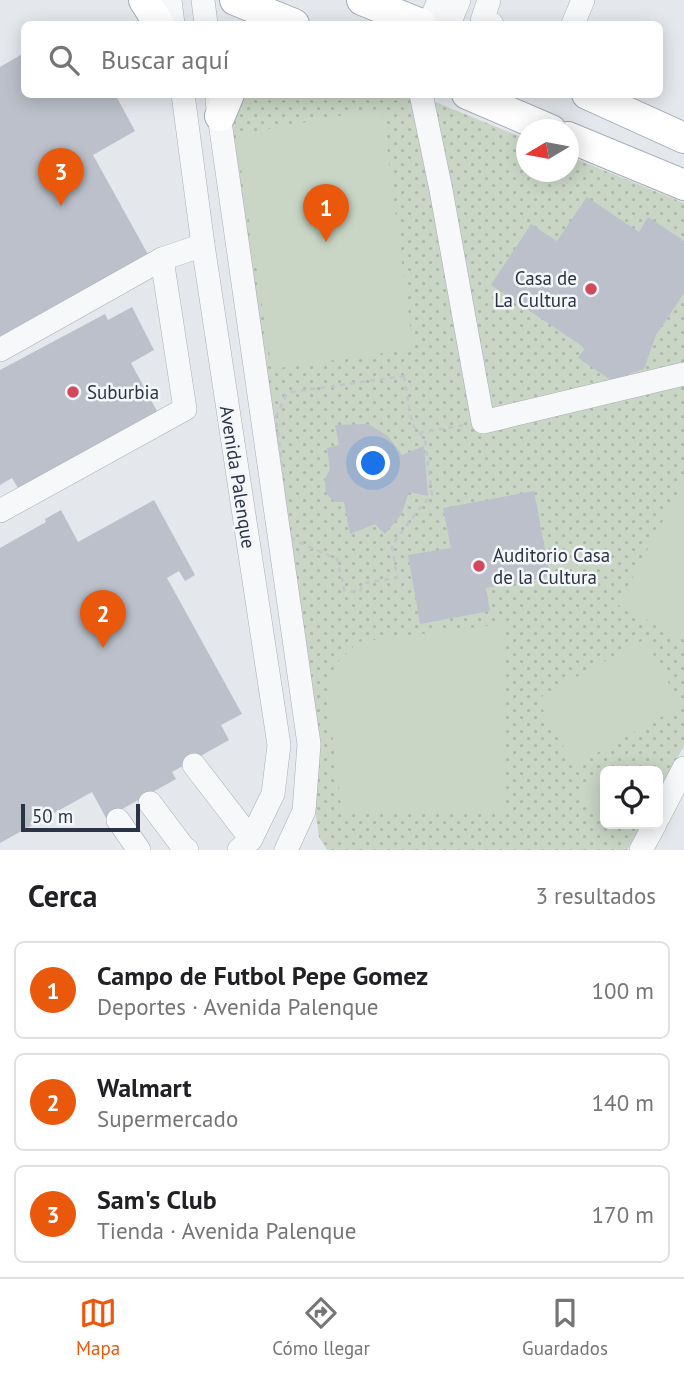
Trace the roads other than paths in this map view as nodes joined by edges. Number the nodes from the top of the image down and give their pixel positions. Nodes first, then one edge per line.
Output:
1 (144, 0) edge
2 (170, 0) edge
3 (203, 0) edge
4 (235, 0) edge
5 (362, 0) edge
6 (439, 0) edge
7 (459, 0) edge
8 (489, 0) edge
9 (583, 0) edge
10 (157, 21) edge
11 (173, 21) edge
12 (206, 21) edge
13 (287, 21) edge
14 (414, 21) edge
15 (430, 21) edge
16 (450, 21) edge
17 (482, 21) edge
18 (574, 21) edge
19 (184, 98) edge
20 (422, 98) edge
21 (476, 98) edge
22 (596, 98) edge
23 (221, 102) edge
24 (525, 119) edge
25 (684, 138) edge
26 (579, 141) edge
27 (684, 185) edge
28 (204, 245) junction
29 (162, 259) junction
30 (0, 350) edge
31 (684, 374) edge
32 (0, 512) edge
33 (280, 543) junction
34 (249, 549) junction
35 (194, 765) dead end
36 (684, 768) edge
37 (150, 803) dead end
38 (663, 808) edge
39 (118, 820) dead end
40 (652, 829) edge
41 (245, 845) edge
42 (139, 850) edge
43 (187, 850) edge
44 (286, 850) edge
45 (641, 850) edge

1 - 10 main road
2 - 11 street
3 - 12 street
4 - 13 main road
5 - 14 main road
6 - 15 street
7 - 16 street
8 - 17 street
9 - 18 street
19 - 28 street, Avenida Palenque
20 - 31 street
21 - 24 main road
22 - 25 main road
23 - 33 street, Avenida Palenque
26 - 27 main road
28 - 29 street
28 - 34 street, Avenida Palenque
29 - 30 street
29 - 32 street
33 - 34 street
33 - 44 street, Avenida Palenque
34 - 41 street, Avenida Palenque
35 - 41 street
36 - 38 street
37 - 43 street
39 - 42 street
40 - 45 street

